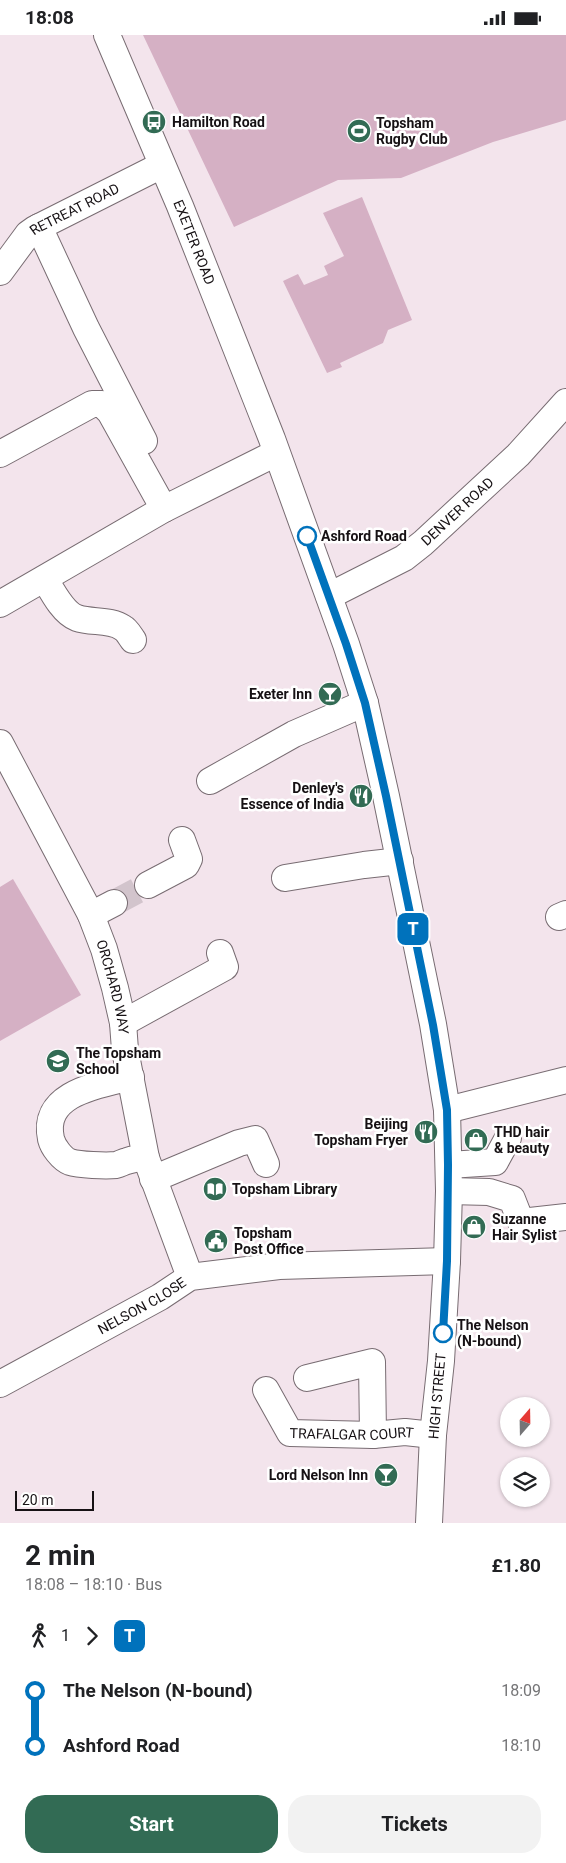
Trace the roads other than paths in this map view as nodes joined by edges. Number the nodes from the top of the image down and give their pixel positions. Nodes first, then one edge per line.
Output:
1 (107, 35) edge
2 (162, 165) junction
3 (39, 227) junction
4 (0, 272) edge
5 (566, 402) edge
6 (144, 441) dead end
7 (276, 453) junction
8 (0, 454) edge
9 (164, 509) junction
10 (45, 579) junction
11 (329, 597) junction
12 (0, 603) edge
13 (133, 640) dead end
14 (365, 703) junction
15 (0, 743) edge
16 (210, 781) dead end
17 (182, 840) dead end
18 (400, 861) junction
19 (285, 879) dead end
20 (148, 885) tunnel mouth
21 (114, 903) tunnel mouth
22 (91, 915) junction
23 (220, 953) dead end
24 (123, 1023) junction
25 (131, 1077) junction
26 (566, 1080) edge
27 (447, 1110) junction
28 (508, 1138) dead end
29 (266, 1164) dead end
30 (448, 1165) junction
31 (150, 1168) junction
32 (449, 1191) junction
33 (566, 1217) edge
34 (447, 1261) junction
35 (190, 1277) junction
36 (307, 1377) dead end
37 (0, 1384) edge
38 (266, 1390) dead end
39 (372, 1435) junction
40 (433, 1435) junction
41 (429, 1523) edge

1 - 2 street, EXETER ROAD
2 - 3 street, RETREAT ROAD
2 - 7 street, EXETER ROAD
3 - 4 street, RETREAT ROAD
3 - 6 street
5 - 11 street, DENVER ROAD
7 - 9 street
7 - 11 street, HIGH STREET
8 - 9 street
9 - 10 street
10 - 12 street
10 - 13 street
11 - 14 street, HIGH STREET
14 - 16 street
14 - 18 street, HIGH STREET
15 - 22 street, ORCHARD WAY
17 - 20 street
18 - 19 street
18 - 27 street, HIGH STREET
21 - 22 street
22 - 24 street, ORCHARD WAY
23 - 24 street
24 - 25 street, ORCHARD WAY
25 - 31 street, ORCHARD WAY
25 - 31 street
26 - 27 street
27 - 30 street, HIGH STREET
28 - 30 street
29 - 31 street
30 - 32 street, HIGH STREET
31 - 35 street, ORCHARD WAY
32 - 33 street
32 - 34 street, HIGH STREET
34 - 35 street, NELSON CLOSE
34 - 40 street, HIGH STREET
35 - 37 street, NELSON CLOSE
36 - 39 street
38 - 39 street, TRAFALGAR COURT
39 - 40 street, TRAFALGAR COURT
40 - 41 street, HIGH STREET

